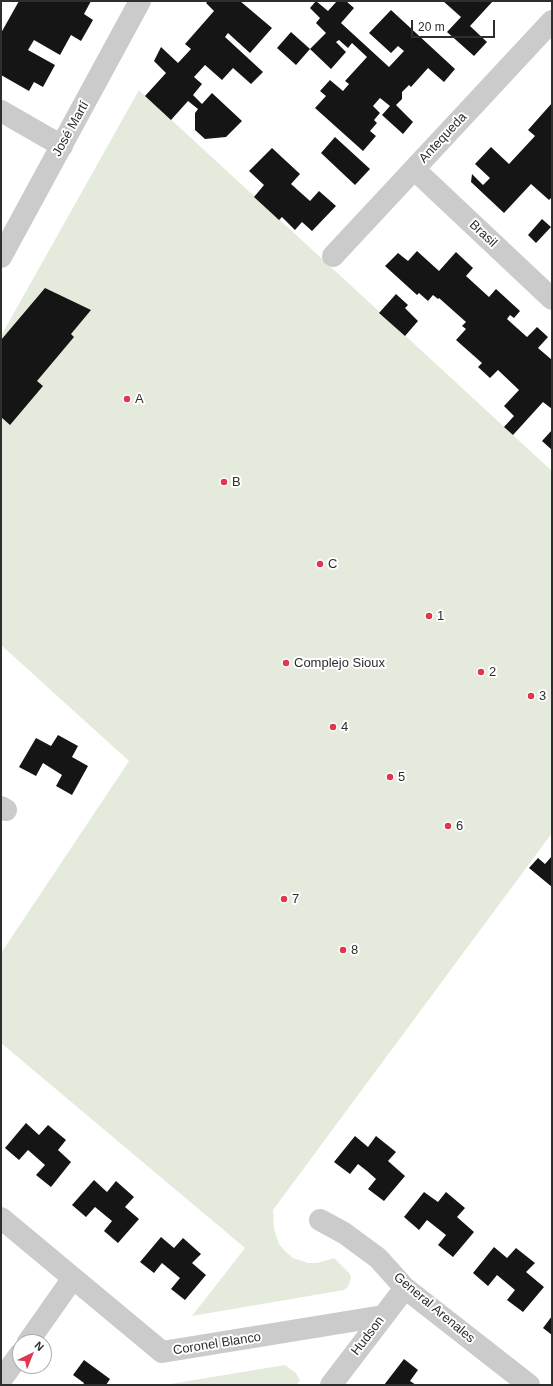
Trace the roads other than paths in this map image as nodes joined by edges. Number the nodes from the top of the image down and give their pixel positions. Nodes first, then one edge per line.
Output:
1 (140, 1) edge
2 (552, 21) edge
3 (1, 111) edge
4 (62, 146) junction
5 (414, 169) junction
6 (333, 256) dead end
7 (1, 257) edge
8 (552, 299) edge
9 (1, 1218) edge
10 (320, 1220) dead end
11 (73, 1278) junction
12 (405, 1288) junction
13 (383, 1316) junction
14 (34, 1334) edge
15 (12, 1365) edge
16 (1, 1380) edge
17 (331, 1385) edge
18 (529, 1385) edge

1 - 4 street, José Martí
2 - 5 street, Antequeda
3 - 4 street
4 - 7 street, José Martí
5 - 6 street, Antequeda
5 - 8 street, Brasil
9 - 11 street, Coronel Blanco
10 - 12 street, General Arenales
11 - 13 street, Coronel Blanco
11 - 14 street
12 - 13 street, Hudson
12 - 18 street, General Arenales
13 - 17 street, Hudson
15 - 16 street

